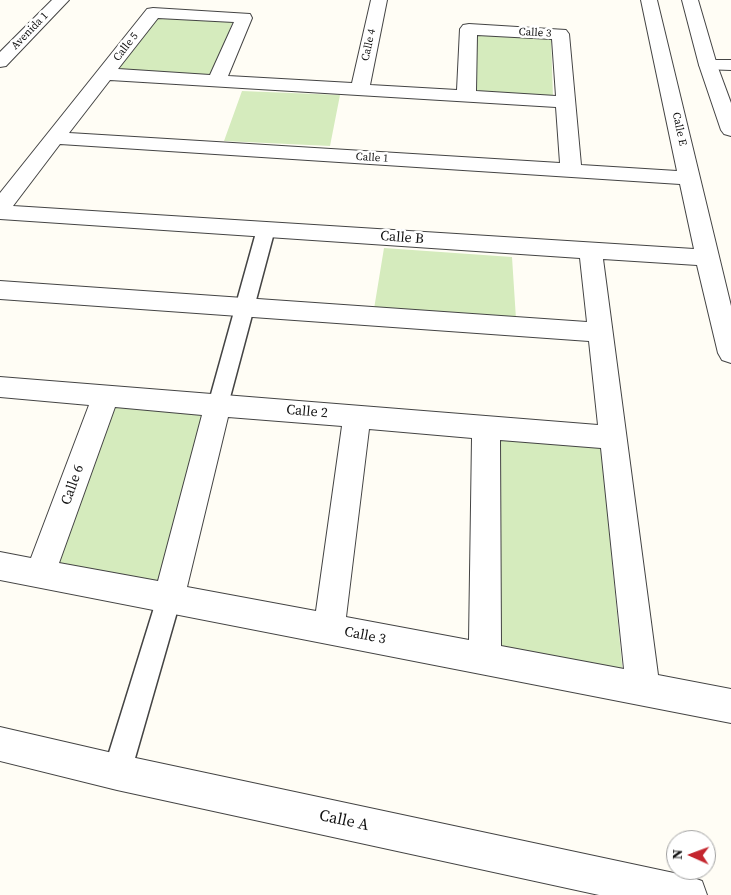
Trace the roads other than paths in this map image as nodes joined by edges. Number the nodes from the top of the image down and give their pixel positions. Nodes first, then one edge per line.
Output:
1 (61, 0) edge
2 (379, 0) edge
3 (649, 0) edge
4 (690, 0) edge
5 (0, 62) edge
6 (708, 65) junction
7 (731, 65) edge
8 (104, 74) junction
9 (217, 81) junction
10 (360, 90) junction
11 (466, 96) junction
12 (566, 102) junction
13 (731, 130) edge
14 (54, 138) junction
15 (571, 170) junction
16 (689, 178) junction
17 (0, 208) edge
18 (0, 212) edge
19 (266, 229) junction
20 (591, 251) junction
21 (707, 258) junction
22 (0, 290) edge
23 (244, 307) junction
24 (601, 332) junction
25 (731, 353) edge
26 (0, 387) edge
27 (106, 396) junction
28 (218, 405) junction
29 (357, 416) junction
30 (486, 427) junction
31 (613, 438) junction
32 (0, 566) edge
33 (40, 574) junction
34 (169, 598) junction
35 (329, 629) junction
36 (485, 659) junction
37 (644, 689) junction
38 (731, 706) edge
39 (0, 744) edge
40 (118, 772) junction
41 (688, 895) edge

1 - 5 street, Avenida 1
2 - 10 street, Calle 4
3 - 16 street, Calle E
4 - 6 street
6 - 7 street
6 - 13 street
8 - 9 street
8 - 9 street, Calle 5
8 - 14 street, Calle 5
9 - 10 street
10 - 11 street
11 - 12 street
11 - 12 street, Calle 3
12 - 15 street, Calle 3
14 - 15 street, Calle 1
14 - 17 street, Calle 5
15 - 16 street, Calle 1
16 - 21 street, Calle E
18 - 19 street, Calle B
19 - 20 street, Calle B
19 - 23 street
20 - 21 street, Calle B
20 - 24 street
21 - 25 street
22 - 23 street
23 - 24 street
23 - 28 street
24 - 31 street
26 - 27 street, Calle 2
27 - 28 street, Calle 2
27 - 33 street, Calle 6
28 - 29 street, Calle 2
28 - 34 street
29 - 30 street, Calle 2
29 - 35 street
30 - 31 street, Calle 2
30 - 36 street
31 - 37 street
32 - 33 street, Calle 3
33 - 34 street, Calle 3
34 - 35 street, Calle 3
34 - 40 street
35 - 36 street, Calle 3
36 - 37 street, Calle 3
37 - 38 street, Calle 3
39 - 40 street, Calle A
40 - 41 street, Calle A

